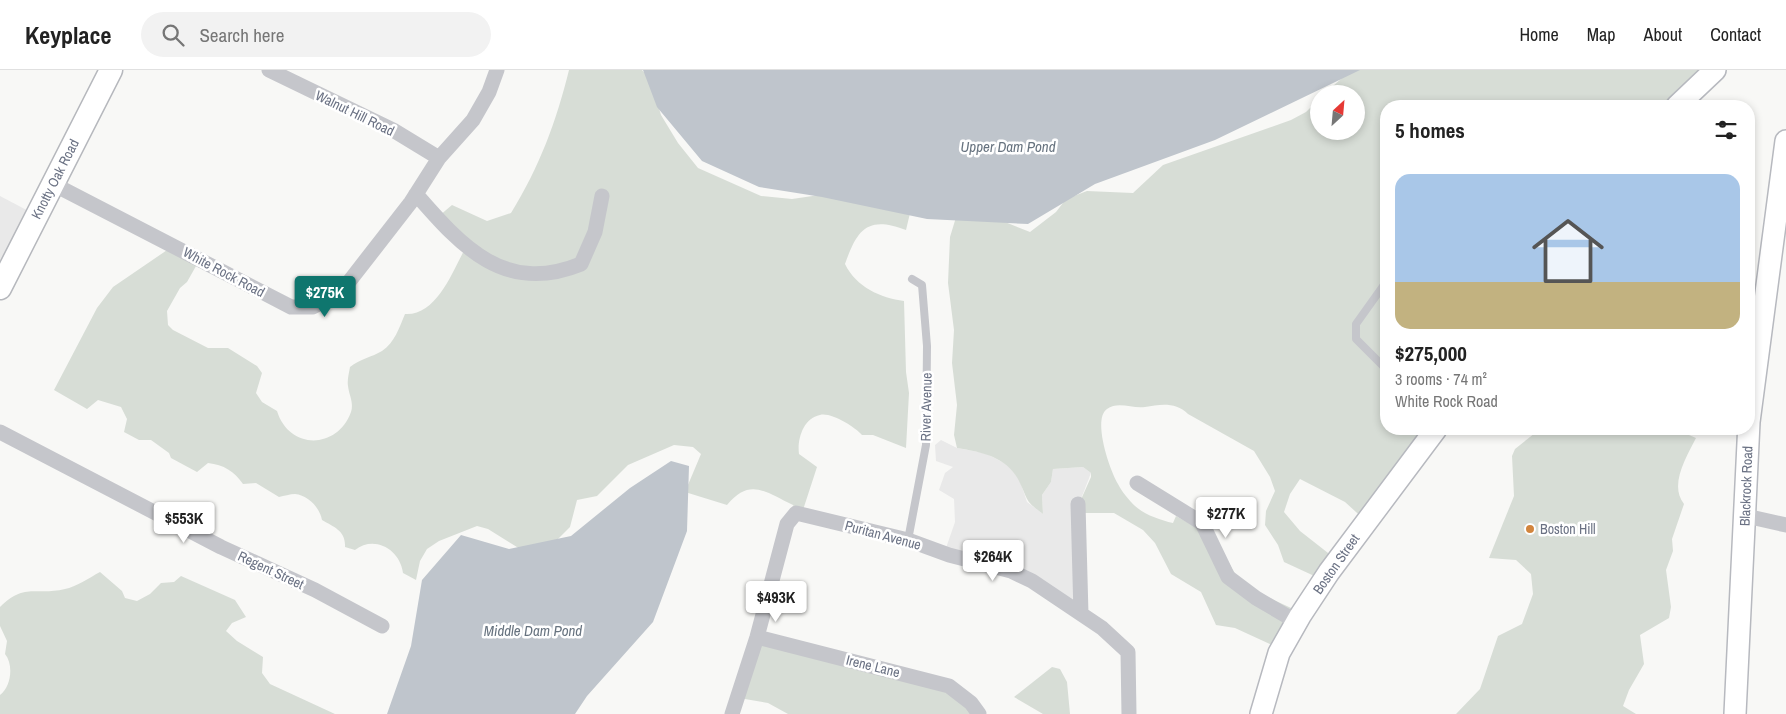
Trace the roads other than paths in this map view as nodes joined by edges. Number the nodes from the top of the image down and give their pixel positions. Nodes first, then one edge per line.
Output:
1 (111, 70) edge
2 (269, 70) edge
3 (497, 70) edge
4 (1715, 70) edge
5 (1683, 100) edge
6 (1786, 141) edge
7 (439, 158) junction
8 (53, 184) junction
9 (416, 194) junction
10 (602, 196) dead end
11 (912, 279) dead end
12 (0, 288) edge
13 (1380, 290) edge
14 (1380, 363) edge
15 (1755, 366) edge
16 (0, 432) edge
17 (1432, 435) edge
18 (1749, 435) edge
19 (1137, 484) dead end
20 (1078, 504) dead end
21 (1746, 516) junction
22 (1786, 525) edge
23 (908, 540) junction
24 (1080, 614) junction
25 (1297, 622) junction
26 (382, 626) dead end
27 (757, 637) junction
28 (732, 714) edge
29 (979, 714) edge
30 (1129, 714) edge
31 (1261, 714) edge
32 (1735, 714) edge

1 - 8 main road, Knotty Oak Road
2 - 7 street, Walnut Hill Road
3 - 7 street, White Rock Road
4 - 5 street
6 - 15 street, Blackrock Road
7 - 9 street, White Rock Road
8 - 9 street, White Rock Road
8 - 12 main road, Knotty Oak Road
9 - 10 street
11 - 23 lane, River Avenue
13 - 14 lane
16 - 26 street, Regent Street
17 - 25 street, Boston Street
18 - 21 street, Blackrock Road
19 - 25 street
20 - 24 street
21 - 22 street
21 - 32 street, Blackrock Road
23 - 24 street, Puritan Avenue
23 - 27 street, Puritan Avenue
24 - 30 street, Puritan Avenue
25 - 31 street, Boston Street
27 - 28 street
27 - 29 street, Irene Lane

